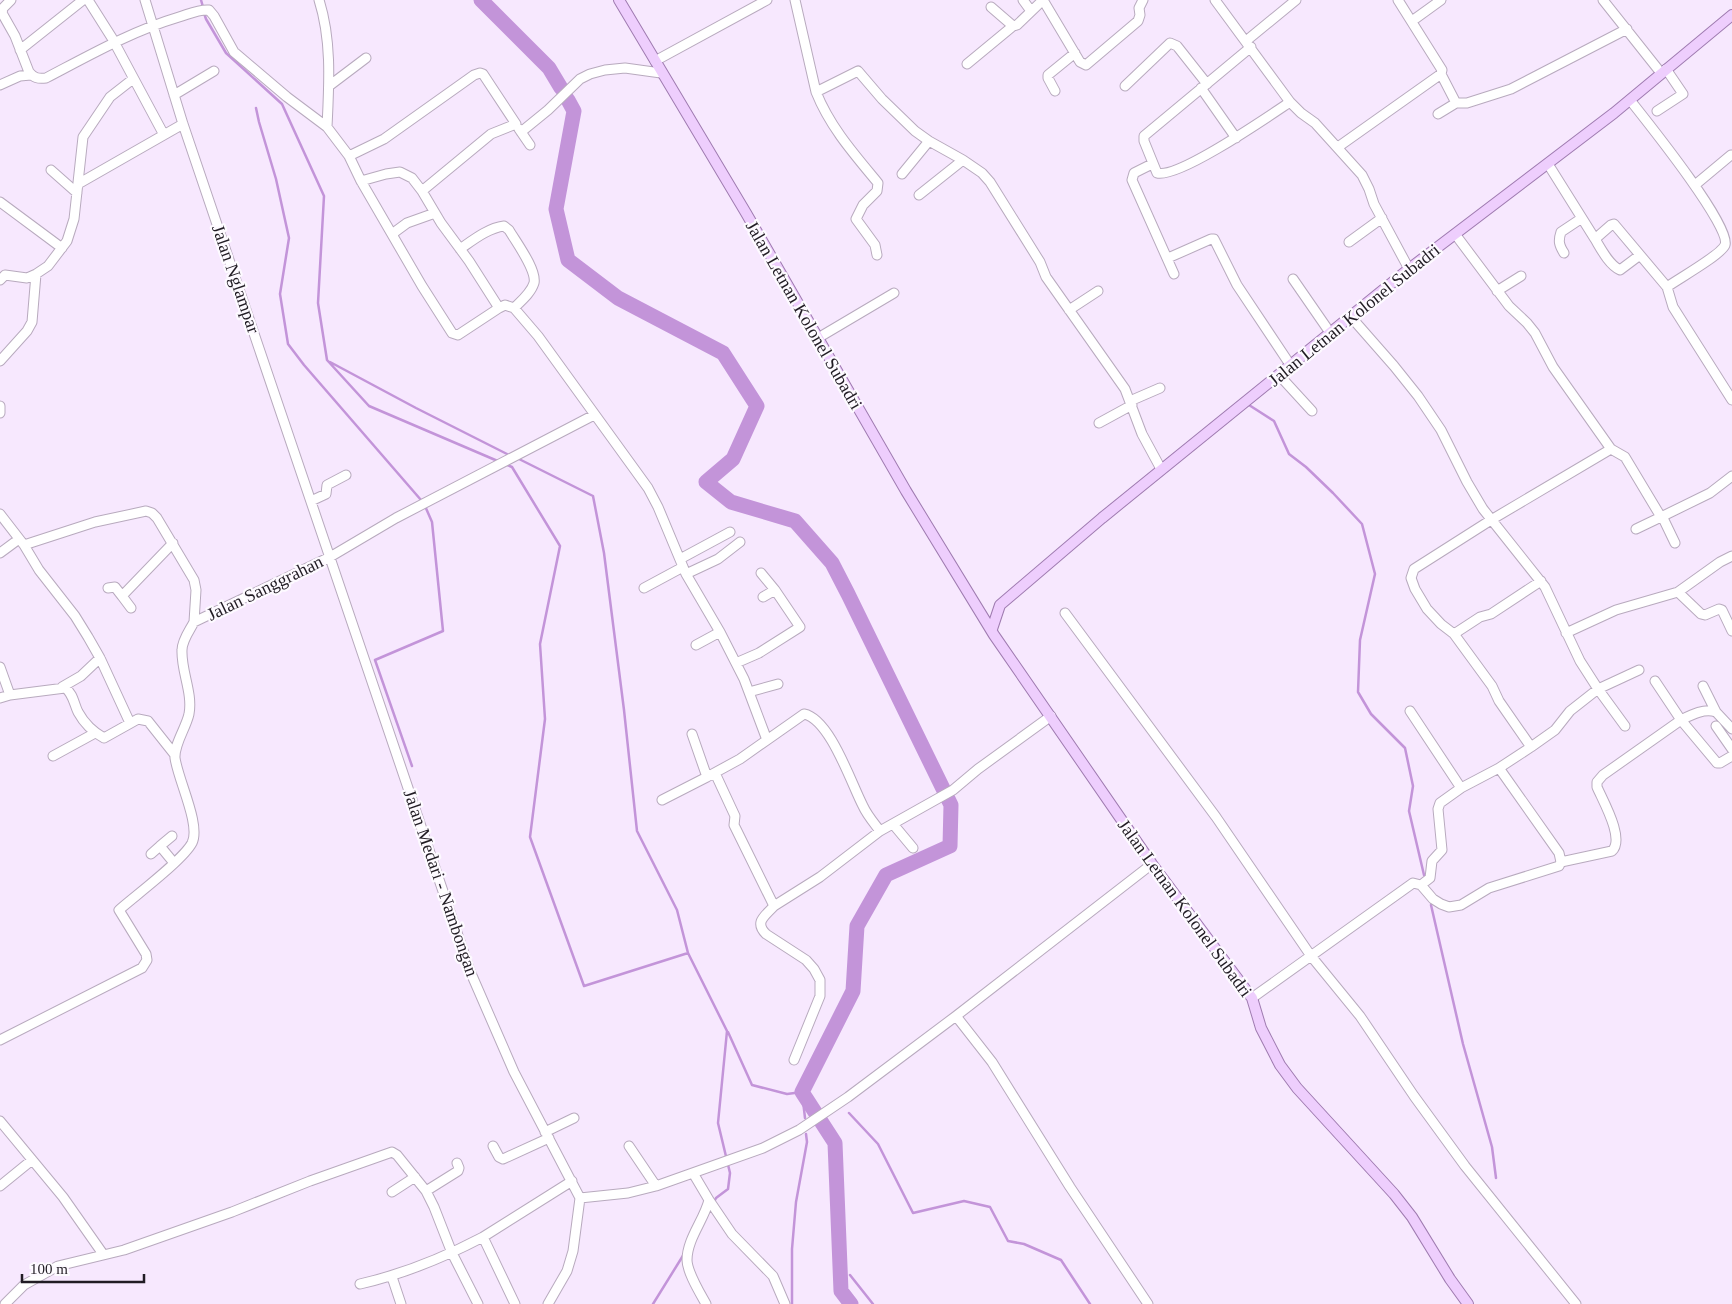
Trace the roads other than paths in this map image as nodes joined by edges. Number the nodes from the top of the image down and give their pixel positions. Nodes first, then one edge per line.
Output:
1 (11, 0) edge
2 (83, 0) edge
3 (88, 0) edge
4 (145, 0) edge
5 (319, 0) edge
6 (619, 0) edge
7 (767, 0) edge
8 (795, 0) edge
9 (1023, 0) edge
10 (1043, 0) edge
11 (1143, 0) edge
12 (1215, 0) edge
13 (1296, 0) edge
14 (1398, 0) edge
15 (1441, 0) edge
16 (1603, 0) edge
17 (991, 7) dead end
18 (1031, 11) junction
19 (1732, 15) edge
20 (1412, 21) junction
21 (154, 25) junction
22 (1011, 25) junction
23 (1627, 29) junction
24 (114, 42) junction
25 (1249, 44) junction
26 (20, 50) junction
27 (974, 51) dead end
28 (1075, 53) junction
29 (366, 58) dead end
30 (655, 61) junction
31 (967, 64) dead end
32 (214, 71) dead end
33 (1664, 71) junction
34 (661, 73) junction
35 (1441, 74) junction
36 (32, 75) junction
37 (133, 79) junction
38 (0, 85) edge
39 (329, 86) junction
40 (1125, 86) dead end
41 (1204, 86) junction
42 (1055, 91) dead end
43 (816, 92) junction
44 (174, 95) junction
45 (1630, 100) junction
46 (1290, 102) junction
47 (1456, 103) junction
48 (1657, 111) dead end
49 (1438, 114) dead end
50 (183, 124) junction
51 (327, 127) junction
52 (518, 128) junction
53 (164, 135) junction
54 (1236, 138) junction
55 (929, 142) junction
56 (530, 145) dead end
57 (1338, 147) junction
58 (1731, 155) edge
59 (349, 156) junction
60 (963, 160) junction
61 (1152, 164) junction
62 (1548, 164) junction
63 (51, 170) dead end
64 (902, 174) dead end
65 (361, 181) junction
66 (1695, 185) junction
67 (77, 189) junction
68 (422, 191) junction
69 (919, 195) dead end
70 (0, 202) edge
71 (435, 213) junction
72 (1382, 218) junction
73 (1582, 218) junction
74 (392, 234) junction
75 (1455, 234) junction
76 (1595, 239) junction
77 (1349, 242) dead end
78 (1729, 242) edge
79 (62, 248) junction
80 (460, 249) junction
81 (1564, 253) dead end
82 (877, 255) dead end
83 (1640, 255) junction
84 (1168, 258) junction
85 (1409, 269) junction
86 (36, 274) junction
87 (1174, 274) dead end
88 (1521, 276) dead end
89 (0, 280) edge
90 (1293, 280) dead end
91 (1667, 287) junction
92 (1098, 291) dead end
93 (1497, 291) junction
94 (894, 293) dead end
95 (499, 308) junction
96 (514, 308) junction
97 (1069, 310) junction
98 (1352, 317) junction
99 (1331, 334) junction
100 (818, 338) junction
101 (0, 361) edge
102 (1291, 366) junction
103 (1279, 375) junction
104 (1160, 388) dead end
105 (1732, 400) edge
106 (1131, 403) junction
107 (0, 406) edge
108 (1312, 411) dead end
109 (0, 413) edge
110 (594, 414) junction
111 (1099, 424) dead end
112 (1611, 449) junction
113 (1161, 469) junction
114 (346, 475) dead end
115 (1732, 476) edge
116 (311, 501) junction
117 (0, 514) edge
118 (1661, 517) junction
119 (1492, 520) junction
120 (1636, 530) dead end
121 (730, 532) dead end
122 (21, 542) junction
123 (740, 542) dead end
124 (173, 543) junction
125 (1674, 543) dead end
126 (0, 553) edge
127 (1732, 556) edge
128 (330, 557) junction
129 (683, 567) junction
130 (761, 573) dead end
131 (1541, 582) junction
132 (108, 588) dead end
133 (644, 588) dead end
134 (775, 590) junction
135 (1678, 592) junction
136 (122, 596) junction
137 (763, 597) dead end
138 (1000, 605) junction
139 (131, 608) dead end
140 (981, 613) junction
141 (1065, 613) dead end
142 (194, 622) junction
143 (992, 629) junction
144 (1732, 631) edge
145 (720, 632) junction
146 (1566, 633) junction
147 (1454, 634) junction
148 (696, 645) dead end
149 (100, 658) junction
150 (736, 663) junction
151 (0, 666) edge
152 (1639, 670) dead end
153 (1655, 681) dead end
154 (778, 684) dead end
155 (1703, 686) dead end
156 (62, 687) junction
157 (1598, 689) junction
158 (749, 692) junction
159 (10, 695) junction
160 (0, 698) edge
161 (1410, 711) dead end
162 (1716, 712) junction
163 (1051, 716) junction
164 (1681, 720) junction
165 (130, 724) junction
166 (1626, 726) dead end
167 (1716, 726) dead end
168 (1732, 729) edge
169 (95, 733) junction
170 (692, 734) dead end
171 (767, 740) junction
172 (1531, 747) junction
173 (1732, 749) edge
174 (175, 755) junction
175 (53, 756) dead end
176 (1732, 756) edge
177 (1499, 768) junction
178 (711, 775) junction
179 (1461, 788) junction
180 (662, 800) dead end
181 (893, 824) junction
182 (880, 832) junction
183 (172, 836) dead end
184 (160, 846) junction
185 (913, 848) dead end
186 (151, 854) dead end
187 (174, 862) junction
188 (1561, 862) junction
189 (1152, 864) junction
190 (1421, 885) junction
191 (774, 906) junction
192 (1311, 956) junction
193 (1252, 998) junction
194 (956, 1016) junction
195 (0, 1040) edge
196 (794, 1060) dead end
197 (574, 1118) dead end
198 (0, 1121) edge
199 (547, 1135) junction
200 (493, 1146) dead end
201 (629, 1146) dead end
202 (32, 1160) junction
203 (457, 1163) dead end
204 (693, 1173) junction
205 (415, 1177) junction
206 (572, 1181) junction
207 (0, 1186) edge
208 (656, 1186) junction
209 (426, 1191) junction
210 (392, 1192) dead end
211 (580, 1198) junction
212 (709, 1200) junction
213 (483, 1237) junction
214 (452, 1253) junction
215 (103, 1254) junction
216 (392, 1277) junction
217 (360, 1284) dead end
218 (5, 1304) edge
219 (401, 1304) edge
220 (478, 1304) edge
221 (515, 1304) edge
222 (548, 1304) edge
223 (706, 1304) edge
224 (785, 1304) edge
225 (1148, 1304) edge
226 (1468, 1304) edge
227 (1576, 1304) edge

1 - 26 street
2 - 26 street
3 - 24 street
4 - 21 street, Jalan Nglampar
5 - 39 street
6 - 30 main road, Jalan Letnan Kolonel Subadri
7 - 30 street
8 - 43 street
9 - 18 street
10 - 18 street
10 - 28 street
11 - 28 street
12 - 25 street
13 - 25 street
14 - 20 street
15 - 20 street
16 - 23 street
17 - 22 street
18 - 22 street
19 - 33 main road, Jalan Letnan Kolonel Subadri
20 - 35 street
21 - 24 street
21 - 44 street, Jalan Nglampar
21 - 51 street
22 - 27 street
22 - 31 street
23 - 33 street
23 - 47 street
24 - 36 street
24 - 37 street
25 - 41 street
25 - 46 street
26 - 36 street
28 - 42 street
29 - 39 street
30 - 34 main road, Jalan Letnan Kolonel Subadri
32 - 44 street
33 - 45 main road, Jalan Letnan Kolonel Subadri
33 - 48 street
34 - 52 street
34 - 100 main road, Jalan Letnan Kolonel Subadri
35 - 47 street
35 - 57 street
36 - 38 street
37 - 53 street
37 - 67 street
39 - 51 street
40 - 41 street
41 - 54 street
41 - 61 street
43 - 55 street
43 - 82 street
44 - 50 street, Jalan Nglampar
45 - 62 main road, Jalan Letnan Kolonel Subadri
45 - 66 street
46 - 54 street
46 - 57 street
47 - 49 street
50 - 53 street
50 - 116 street, Jalan Nglampar
51 - 59 street
52 - 56 street
52 - 59 street
52 - 68 street
53 - 67 street
54 - 61 street
55 - 60 street
55 - 64 street
57 - 72 street
58 - 66 street
59 - 65 street
60 - 69 street
60 - 97 street
61 - 84 street
62 - 73 street
62 - 75 main road, Jalan Letnan Kolonel Subadri
63 - 67 street
65 - 68 street
65 - 74 street
66 - 78 street
67 - 79 street
68 - 71 street
70 - 79 street
71 - 74 street
71 - 80 street
72 - 77 street
72 - 85 street
73 - 76 street
73 - 81 street
74 - 95 street
75 - 85 main road, Jalan Letnan Kolonel Subadri
75 - 93 street
76 - 83 street
76 - 83 street
78 - 91 street
79 - 86 street
80 - 95 street
80 - 96 street
83 - 91 street
84 - 87 street
84 - 102 street
85 - 98 main road, Jalan Letnan Kolonel Subadri
86 - 89 street
86 - 101 street
88 - 93 street
90 - 99 street
91 - 105 street
92 - 97 street
93 - 112 street
94 - 100 street
95 - 96 street
96 - 110 street
97 - 106 street
98 - 99 main road, Jalan Letnan Kolonel Subadri
98 - 119 street
99 - 102 main road, Jalan Letnan Kolonel Subadri
100 - 140 main road, Jalan Letnan Kolonel Subadri
102 - 103 main road, Jalan Letnan Kolonel Subadri
103 - 108 street
103 - 113 main road, Jalan Letnan Kolonel Subadri
104 - 106 street
106 - 111 street
106 - 113 street
107 - 109 street
110 - 128 street, Jalan Sanggrahan
110 - 129 street
112 - 118 street
112 - 119 street
113 - 138 main road, Jalan Letnan Kolonel Subadri
114 - 116 street
115 - 118 street
116 - 128 street, Jalan Nglampar
117 - 122 street
118 - 120 street
118 - 125 street
119 - 131 street
119 - 147 street
121 - 129 street
122 - 124 street, Jalan Sanggrahan
122 - 126 street, Jalan Sanggrahan
122 - 149 street
123 - 129 street
124 - 136 street
124 - 142 street, Jalan Sanggrahan
127 - 135 street
128 - 142 street, Jalan Sanggrahan
128 - 199 street, Jalan Medari - Nambongan
129 - 133 street
129 - 145 street
130 - 134 street
131 - 146 street
131 - 147 street
132 - 136 street
134 - 137 street
134 - 150 street
135 - 144 street
135 - 146 street
136 - 139 street
138 - 140 main road
138 - 143 main road
140 - 143 main road, Jalan Letnan Kolonel Subadri
141 - 192 street
142 - 174 street
143 - 163 main road, Jalan Letnan Kolonel Subadri
145 - 148 street
145 - 150 street
146 - 157 street
147 - 172 street
149 - 156 street
149 - 165 street
150 - 158 street
151 - 159 street
152 - 157 street
153 - 164 street
154 - 158 street
155 - 162 street
156 - 159 street
156 - 169 street
157 - 166 street
157 - 172 street
158 - 171 street
159 - 160 street
161 - 179 street
162 - 164 street
162 - 168 street
163 - 181 street
163 - 189 main road, Jalan Letnan Kolonel Subadri
164 - 176 street
164 - 188 street
165 - 169 street
165 - 174 street
167 - 173 street
169 - 175 street
170 - 178 street
171 - 178 street
171 - 182 street
172 - 177 street
174 - 187 street
177 - 179 street
177 - 188 street
178 - 180 street
178 - 191 street
179 - 190 street
181 - 182 street
181 - 185 street
182 - 191 street
183 - 184 street
184 - 186 street
184 - 187 street
187 - 195 street
188 - 190 street
189 - 193 main road, Jalan Letnan Kolonel Subadri
189 - 194 street
190 - 192 street
191 - 196 street
192 - 193 street
192 - 227 street
193 - 226 main road, Jalan Letnan Kolonel Subadri
194 - 204 street
194 - 225 street
197 - 199 street
198 - 202 street
199 - 200 street
199 - 206 street, Jalan Medari - Nambongan
201 - 208 street
202 - 207 street
202 - 215 street
203 - 209 street
204 - 208 street
204 - 212 street
205 - 209 street
205 - 210 street
205 - 215 street
206 - 211 street, Jalan Medari - Nambongan
206 - 213 street
208 - 211 street
209 - 214 street
211 - 222 street
212 - 223 street
212 - 224 street
213 - 214 street
213 - 221 street
214 - 216 street
214 - 220 street
215 - 218 street
216 - 217 street
216 - 219 street

